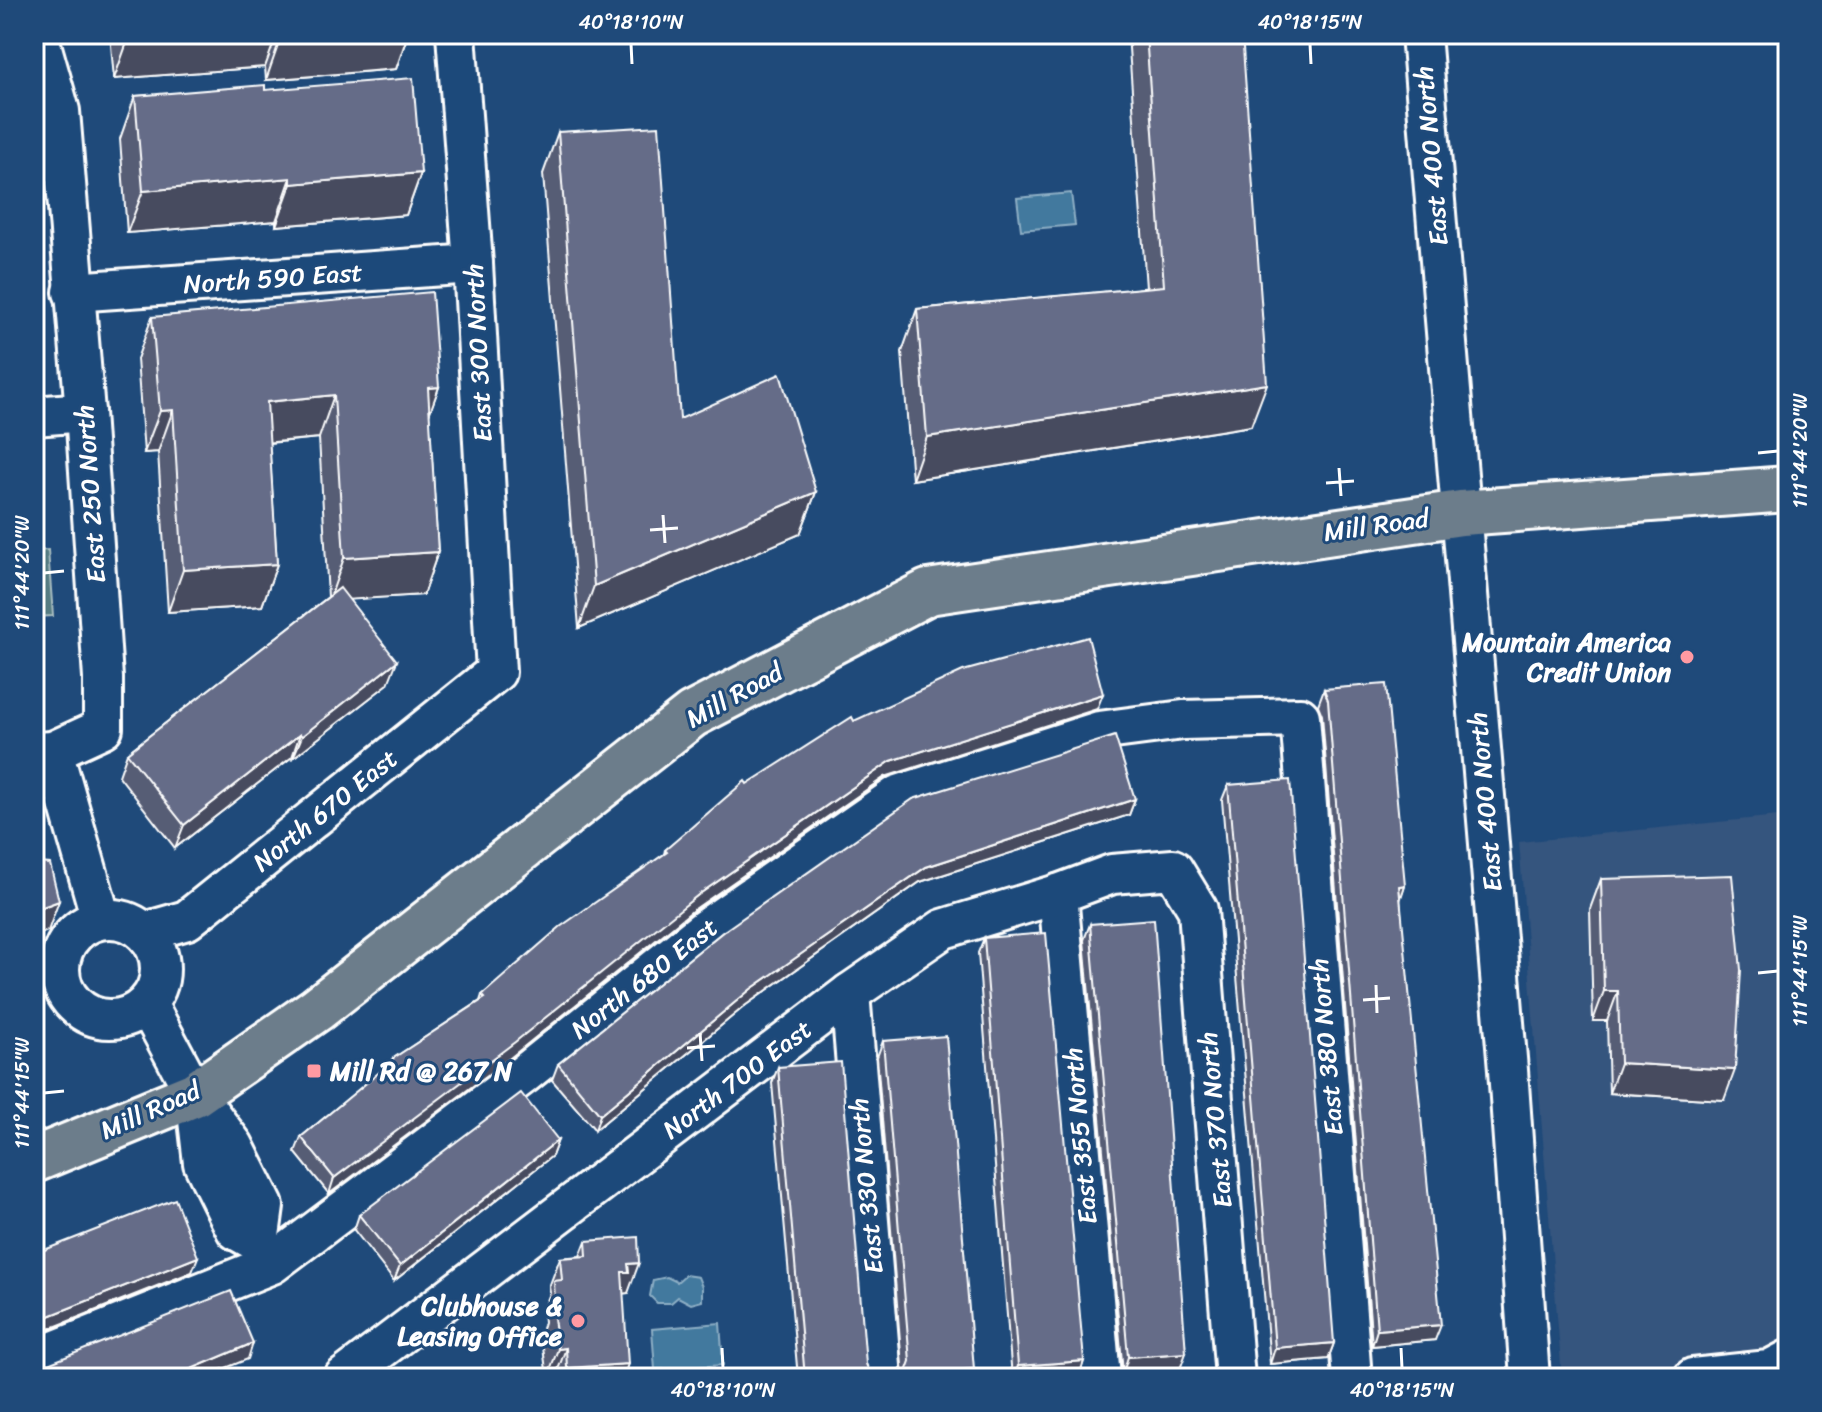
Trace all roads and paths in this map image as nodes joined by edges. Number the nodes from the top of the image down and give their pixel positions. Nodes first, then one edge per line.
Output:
1 (38, 34) edge
2 (456, 34) edge
3 (1421, 34) edge
4 (473, 264) junction
5 (73, 292) junction
6 (85, 412) junction
7 (34, 416) edge
8 (1788, 489) edge
9 (1461, 513) junction
10 (496, 672) joint
11 (1300, 717) joint
12 (43, 751) edge
13 (1173, 869) joint
14 (1058, 894) junction
15 (101, 919) junction
16 (145, 932) junction
17 (850, 993) junction
18 (147, 1004) junction
19 (195, 1094) junction
20 (34, 1160) edge
21 (34, 1359) edge
22 (1788, 1360) edge
23 (343, 1378) edge
24 (882, 1378) edge
25 (1101, 1378) edge
26 (1235, 1378) edge
27 (1352, 1378) edge
28 (1530, 1378) edge
29 (1693, 1378) edge

1 - 5 street, East 250 North
2 - 4 street, East 300 North
3 - 9 street, East 400 North
4 - 5 street, North 590 East
4 - 10 street, East 300 North
5 - 6 street, East 250 North
6 - 7 street
6 - 12 street, East 250 North
8 - 9 main road, Mill Road
9 - 19 main road, Mill Road
9 - 28 street, East 400 North
10 - 16 street, North 670 East
11 - 21 street, North 680 East
11 - 27 street, East 380 North
12 - 15 street, East 250 North
13 - 14 street, North 700 East
13 - 26 street, East 370 North
14 - 17 street, North 700 East
14 - 25 street, East 355 North
15 - 16 street
15 - 18 street
16 - 18 street
17 - 23 street, North 700 East
17 - 24 street, East 330 North
18 - 19 street
19 - 20 main road, Mill Road
22 - 29 street

